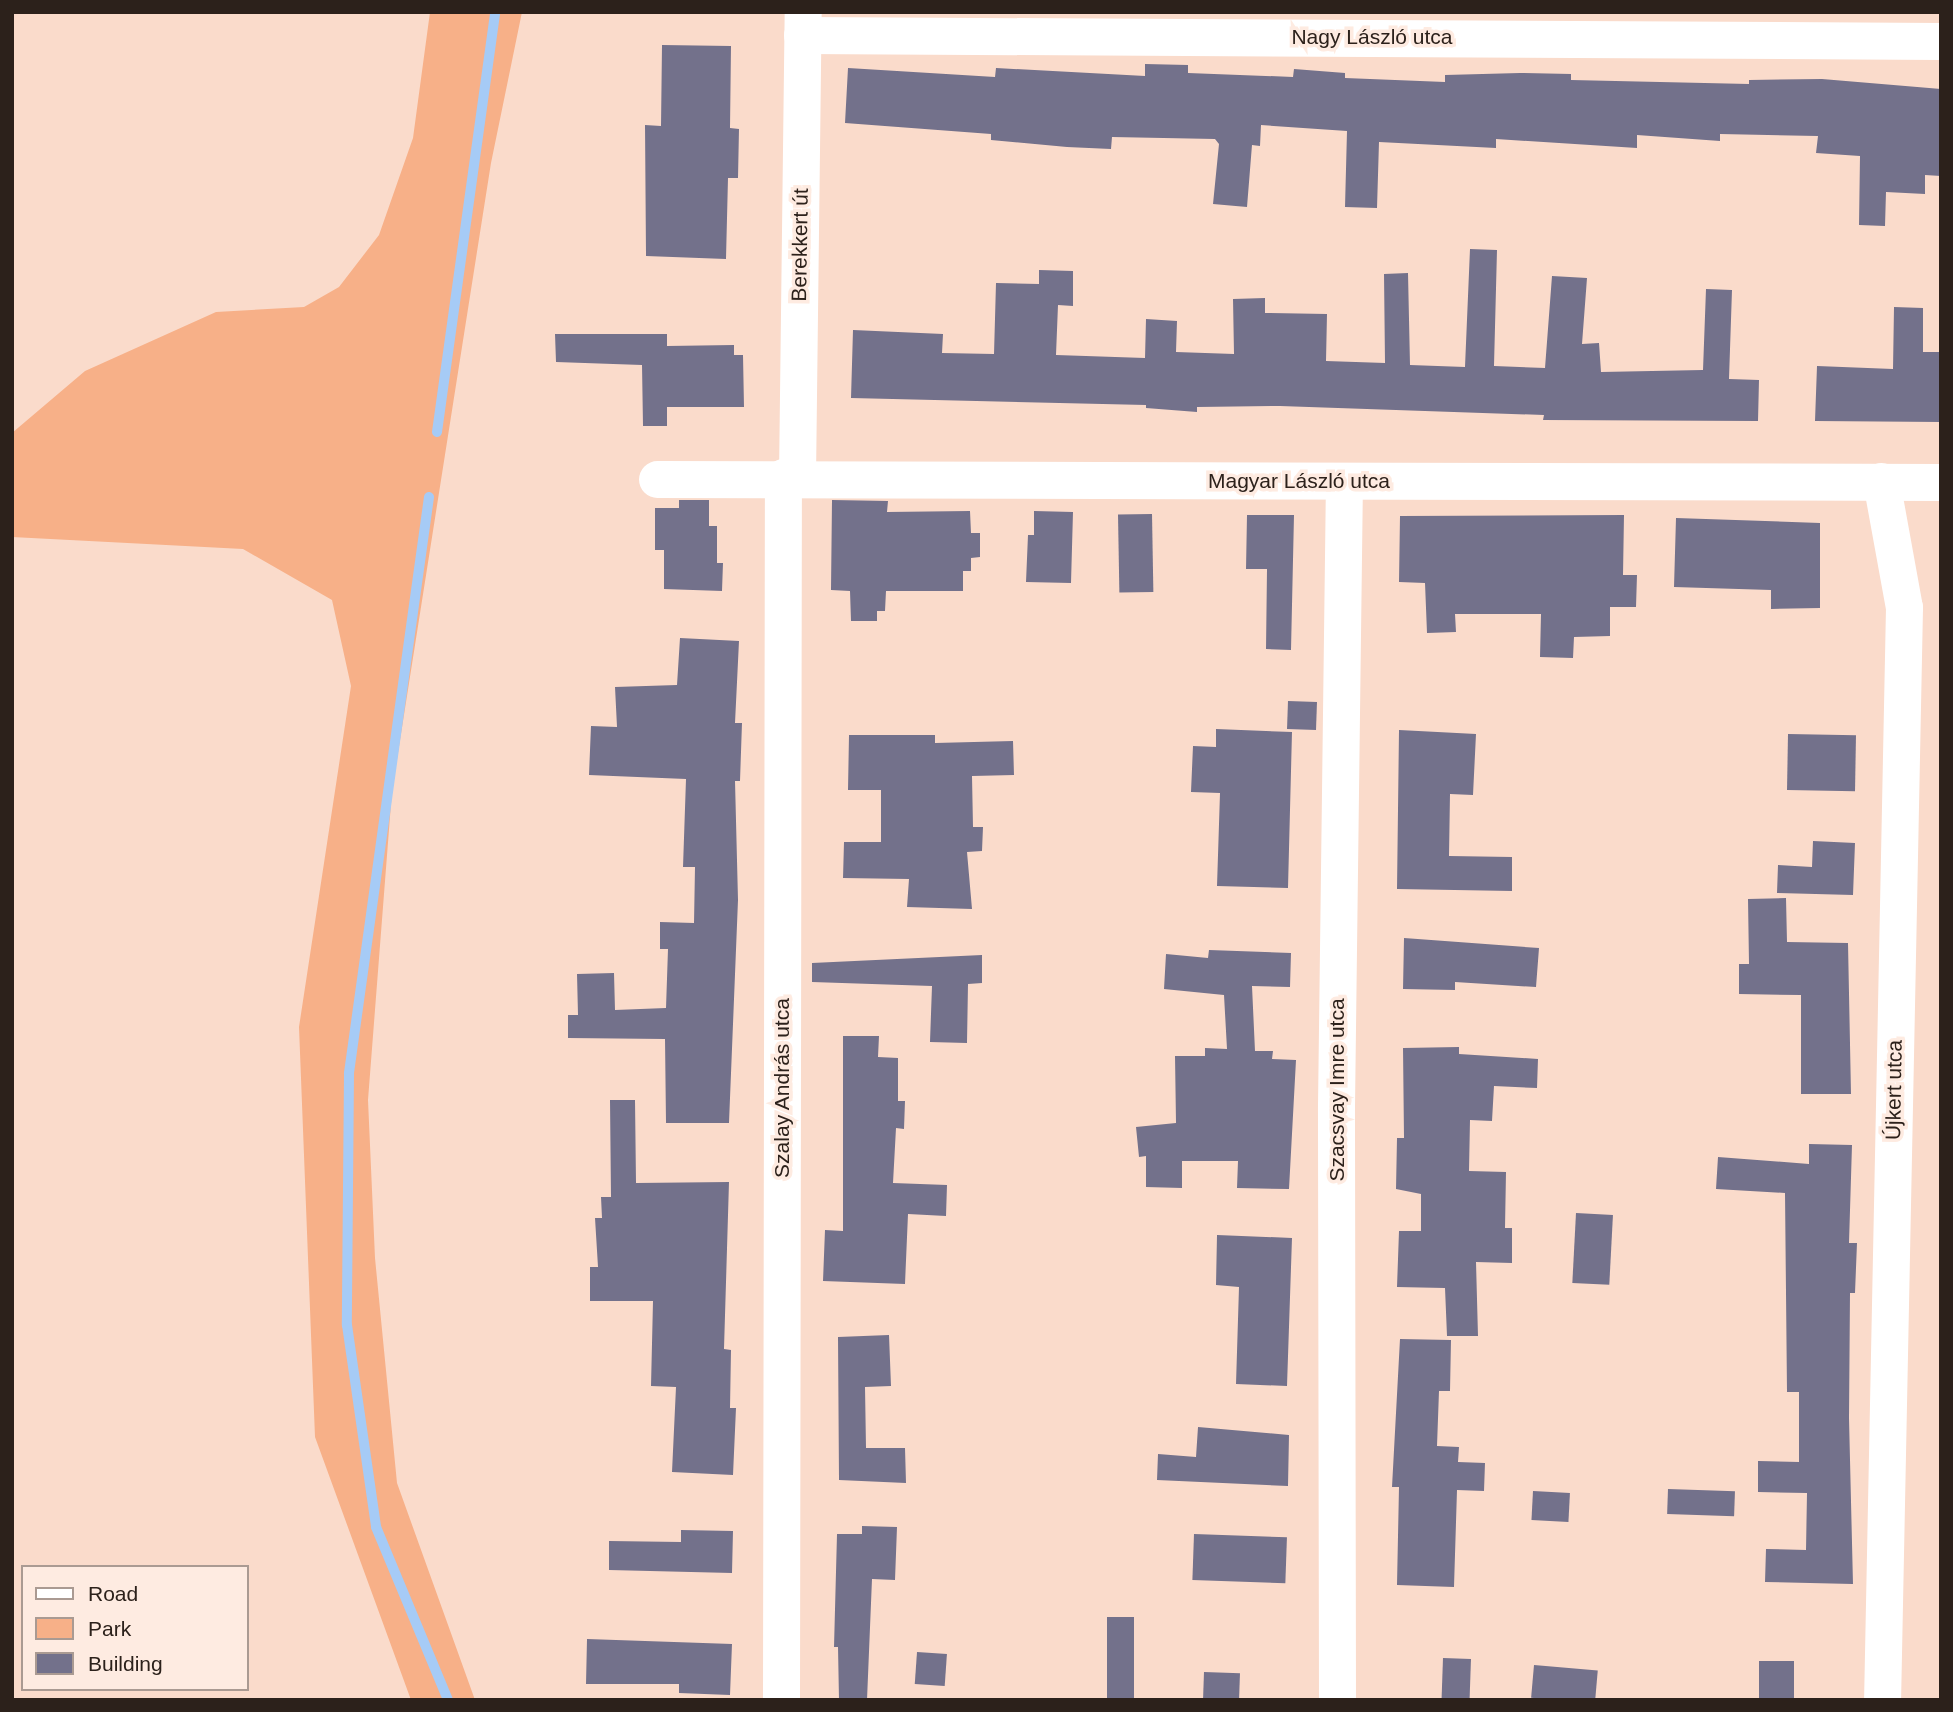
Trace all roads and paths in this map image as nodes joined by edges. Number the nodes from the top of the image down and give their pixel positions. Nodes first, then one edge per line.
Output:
1 (802, 24) edge
2 (1211, 24) edge
3 (1941, 41) edge
4 (790, 477) junction
5 (657, 479) dead end
6 (1344, 481) junction
7 (1881, 481) junction
8 (1941, 482) edge
9 (780, 1700) edge
10 (1337, 1700) edge
11 (1882, 1700) edge

1 - 2 street, Nagy László utca
1 - 4 street, Berekkert út
2 - 3 street, Nagy László utca
4 - 5 street, Magyar László utca
4 - 6 street, Magyar László utca
4 - 9 street, Szalay András utca
6 - 7 street, Magyar László utca
6 - 10 street, Szacsvay Imre utca
7 - 8 street, Magyar László utca
7 - 11 street, Újkert utca

